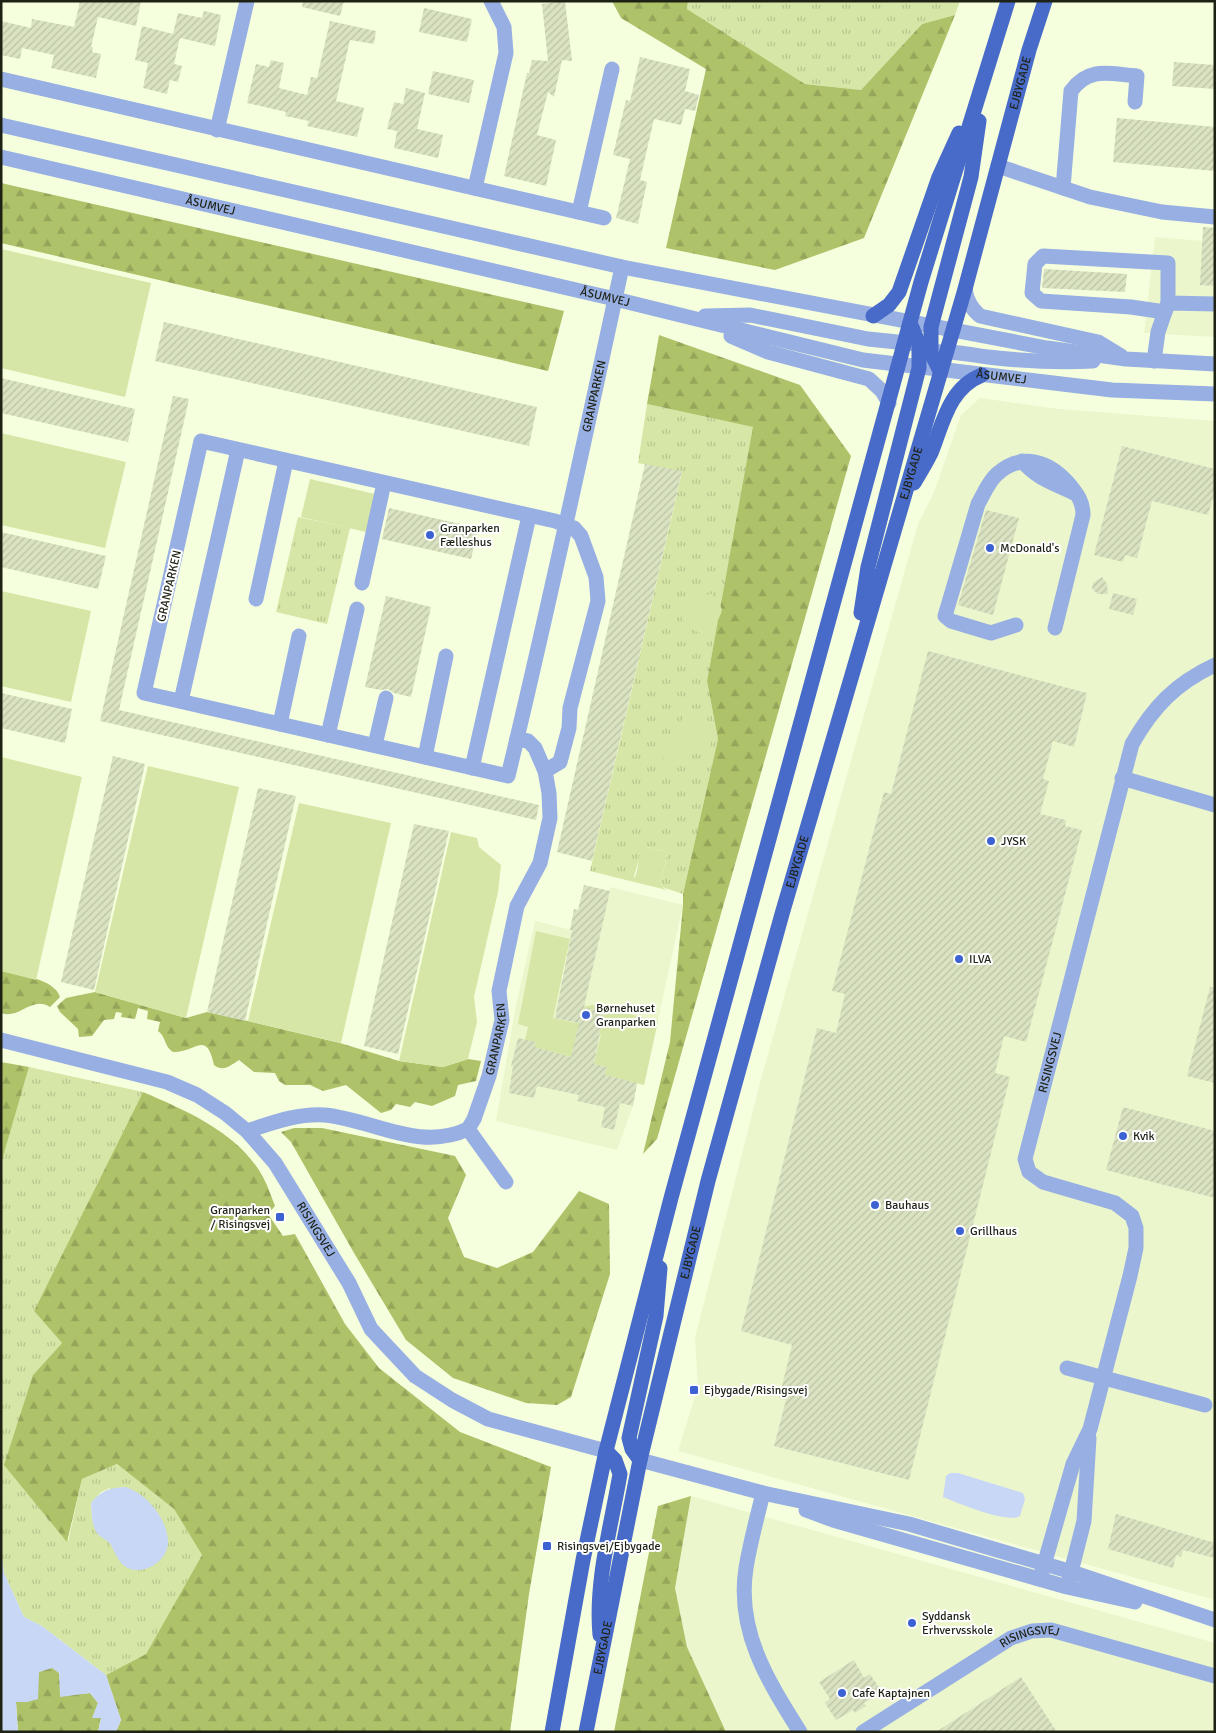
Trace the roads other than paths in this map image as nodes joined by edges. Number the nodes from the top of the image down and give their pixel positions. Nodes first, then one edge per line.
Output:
1 (247, 1) edge
2 (491, 1) edge
3 (1008, 1) edge
4 (1045, 1) edge
5 (612, 69) dead end
6 (984, 77) junction
7 (1, 80) edge
8 (1135, 102) dead end
9 (1, 125) edge
10 (217, 130) junction
11 (1, 157) edge
12 (998, 166) junction
13 (475, 188) junction
14 (1063, 188) junction
15 (579, 212) junction
16 (1215, 217) edge
17 (604, 218) dead end
18 (622, 267) junction
19 (966, 289) junction
20 (615, 299) junction
21 (1215, 304) edge
22 (1166, 307) junction
23 (873, 316) junction
24 (689, 317) junction
25 (910, 323) junction
26 (952, 331) junction
27 (922, 348) junction
28 (946, 351) junction
29 (1126, 359) junction
30 (1154, 361) junction
31 (1215, 364) edge
32 (898, 366) junction
33 (940, 371) junction
34 (982, 374) junction
35 (1215, 394) edge
36 (889, 403) junction
37 (238, 450) junction
38 (286, 461) junction
39 (384, 483) junction
40 (900, 509) junction
41 (529, 516) junction
42 (564, 524) junction
43 (362, 583) dead end
44 (256, 599) dead end
45 (357, 609) dead end
46 (1016, 625) dead end
47 (1055, 628) dead end
48 (299, 636) dead end
49 (446, 656) dead end
50 (1215, 665) edge
51 (851, 674) junction
52 (386, 698) dead end
53 (181, 701) junction
54 (280, 724) junction
55 (328, 734) junction
56 (517, 739) junction
57 (375, 745) junction
58 (424, 757) junction
59 (472, 768) junction
60 (545, 771) junction
61 (1122, 778) junction
62 (1215, 805) edge
63 (1, 1040) edge
64 (468, 1129) junction
65 (246, 1131) junction
66 (506, 1182) dead end
67 (664, 1227) junction
68 (1067, 1368) dead end
69 (1104, 1377) junction
70 (1205, 1404) dead end
71 (1090, 1429) junction
72 (606, 1451) junction
73 (640, 1460) junction
74 (763, 1493) junction
75 (1044, 1563) junction
76 (1072, 1572) junction
77 (1040, 1579) junction
78 (1068, 1587) junction
79 (1215, 1620) edge
80 (601, 1652) junction
81 (1215, 1676) edge
82 (552, 1732) edge
83 (586, 1732) edge
84 (800, 1732) edge
85 (863, 1732) edge

1 - 10 street
2 - 13 street
3 - 6 main road
4 - 12 main road, EJBYGADE
5 - 15 street
6 - 23 main road
6 - 25 main road
6 - 27 main road
7 - 10 street
8 - 14 street
9 - 18 street, ÅSUMVEJ
10 - 13 street
11 - 20 street, ÅSUMVEJ
12 - 14 street
12 - 19 main road, EJBYGADE
13 - 15 street
14 - 16 street
15 - 17 street
18 - 20 street, GRANPARKEN
18 - 23 street, ÅSUMVEJ
19 - 26 main road, EJBYGADE
19 - 29 street
20 - 24 street, ÅSUMVEJ
20 - 42 street, GRANPARKEN
21 - 22 street
22 - 22 street
22 - 30 street
23 - 25 street, ÅSUMVEJ
24 - 27 street
24 - 32 street, ÅSUMVEJ
24 - 36 street
25 - 27 main road
25 - 27 street, ÅSUMVEJ
26 - 27 street, ÅSUMVEJ
26 - 28 main road, EJBYGADE
26 - 29 street, ÅSUMVEJ
27 - 28 street
27 - 32 main road
27 - 32 street, ÅSUMVEJ
27 - 33 main road
27 - 51 main road
28 - 29 street
28 - 33 main road, EJBYGADE
29 - 30 street, ÅSUMVEJ
30 - 31 street, ÅSUMVEJ
32 - 36 main road
33 - 34 street, ÅSUMVEJ
33 - 40 main road, EJBYGADE
34 - 35 street, ÅSUMVEJ
34 - 40 main road
36 - 67 main road
37 - 38 street, GRANPARKEN
37 - 53 street
37 - 53 street, GRANPARKEN
38 - 39 street, GRANPARKEN
38 - 44 street
39 - 41 street, GRANPARKEN
39 - 43 street
40 - 51 main road, EJBYGADE
41 - 42 street, GRANPARKEN
41 - 59 street
42 - 56 street, GRANPARKEN
42 - 60 street
45 - 55 street
46 - 47 street
48 - 54 street
49 - 58 street
50 - 61 street, RISINGSVEJ
51 - 73 main road, EJBYGADE
52 - 57 street
53 - 54 street, GRANPARKEN
54 - 55 street, GRANPARKEN
55 - 57 street, GRANPARKEN
56 - 59 street, GRANPARKEN
56 - 60 street, GRANPARKEN
57 - 58 street, GRANPARKEN
58 - 59 street, GRANPARKEN
60 - 64 street, GRANPARKEN
61 - 62 street
61 - 69 street, RISINGSVEJ
63 - 65 street, RISINGSVEJ
64 - 65 street
64 - 66 street
65 - 72 street, RISINGSVEJ
67 - 72 main road
67 - 73 main road
68 - 69 street
69 - 70 street
69 - 71 street, RISINGSVEJ
71 - 75 street, RISINGSVEJ
71 - 76 street, RISINGSVEJ
72 - 73 main road
72 - 80 main road
72 - 82 main road
73 - 74 street
73 - 80 main road, EJBYGADE
74 - 75 street
74 - 77 street
74 - 84 street
75 - 76 street
75 - 77 street, RISINGSVEJ
76 - 78 street, RISINGSVEJ
76 - 79 street
77 - 78 street
78 - 79 street
80 - 83 main road, EJBYGADE
81 - 85 street, RISINGSVEJ

